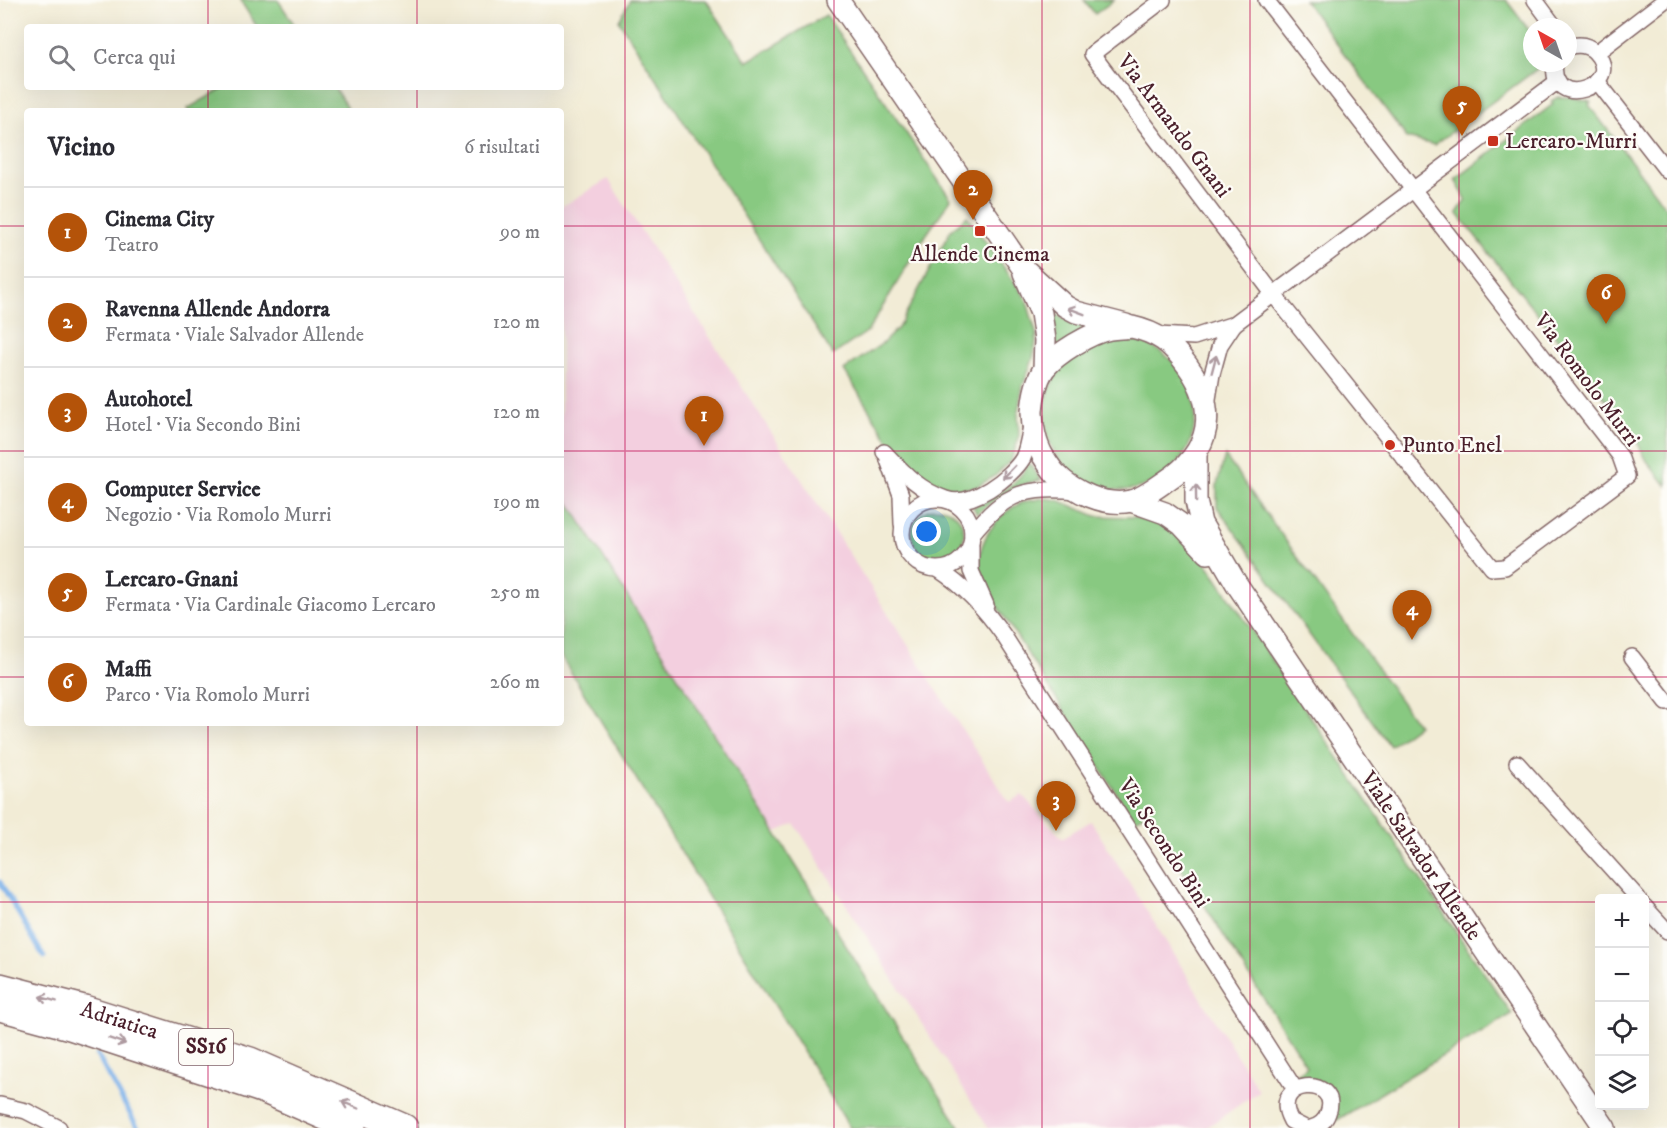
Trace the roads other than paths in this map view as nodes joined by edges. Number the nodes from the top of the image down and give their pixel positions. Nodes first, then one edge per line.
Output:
1 (838, 0) edge
2 (1163, 0) edge
3 (1266, 0) edge
4 (1535, 0) edge
5 (1665, 0) edge
6 (1548, 18) edge
7 (1577, 46) edge
8 (1596, 53) junction
9 (1555, 72) edge
10 (1558, 81) junction
11 (1597, 81) junction
12 (1667, 171) edge
13 (1413, 190) junction
14 (1022, 267) junction
15 (1274, 295) junction
16 (1234, 324) junction
17 (1132, 327) junction
18 (1158, 335) junction
19 (1044, 369) junction
20 (1207, 408) junction
21 (1032, 420) junction
22 (1197, 455) junction
23 (1078, 491) junction
24 (948, 501) junction
25 (1131, 501) junction
26 (902, 527) junction
27 (972, 538) junction
28 (939, 570) junction
29 (1236, 584) junction
30 (994, 621) junction
31 (1632, 657) dead end
32 (1667, 702) edge
33 (1517, 763) dead end
34 (1634, 894) edge
35 (1649, 911) edge
36 (1667, 931) edge
37 (0, 987) edge
38 (0, 1007) edge
39 (1295, 1089) junction
40 (0, 1105) edge
41 (59, 1128) edge
42 (352, 1128) edge
43 (404, 1128) edge
44 (1305, 1128) edge
45 (1311, 1128) edge
46 (1605, 1128) edge

1 - 14 main road
2 - 15 street, Via Armando Gnani
3 - 13 street
4 - 6 street
5 - 8 street
7 - 8 street
8 - 11 street
9 - 10 street
10 - 11 street
10 - 13 street
11 - 12 street
13 - 15 street
13 - 15 street, Via Romolo Murri
17 -> 14 main road
14 - 19 main road
15 - 16 street
16 - 18 street
20 -> 16 street
17 - 18 main road
17 - 19 main road
18 - 20 main road
19 - 21 main road
20 - 22 main road
21 - 23 main road
21 -> 24 street
22 - 25 main road
29 -> 22 main road, Viale Salvador Allende
23 - 25 main road
23 - 27 street
24 - 26 street
24 - 26 street
24 - 27 street
25 - 29 main road, Viale Salvador Allende
26 - 28 street
27 - 28 street
27 - 30 street, Via Secondo Bini
28 - 30 street, Via Secondo Bini
29 - 46 main road, Viale Salvador Allende
30 - 39 street, Via Secondo Bini
31 - 32 street
33 - 34 street
35 - 36 street
43 -> 37 highway, Adriatica / SS16
38 -> 42 highway, Adriatica / SS16
39 - 44 street
39 - 45 street
40 - 41 street

